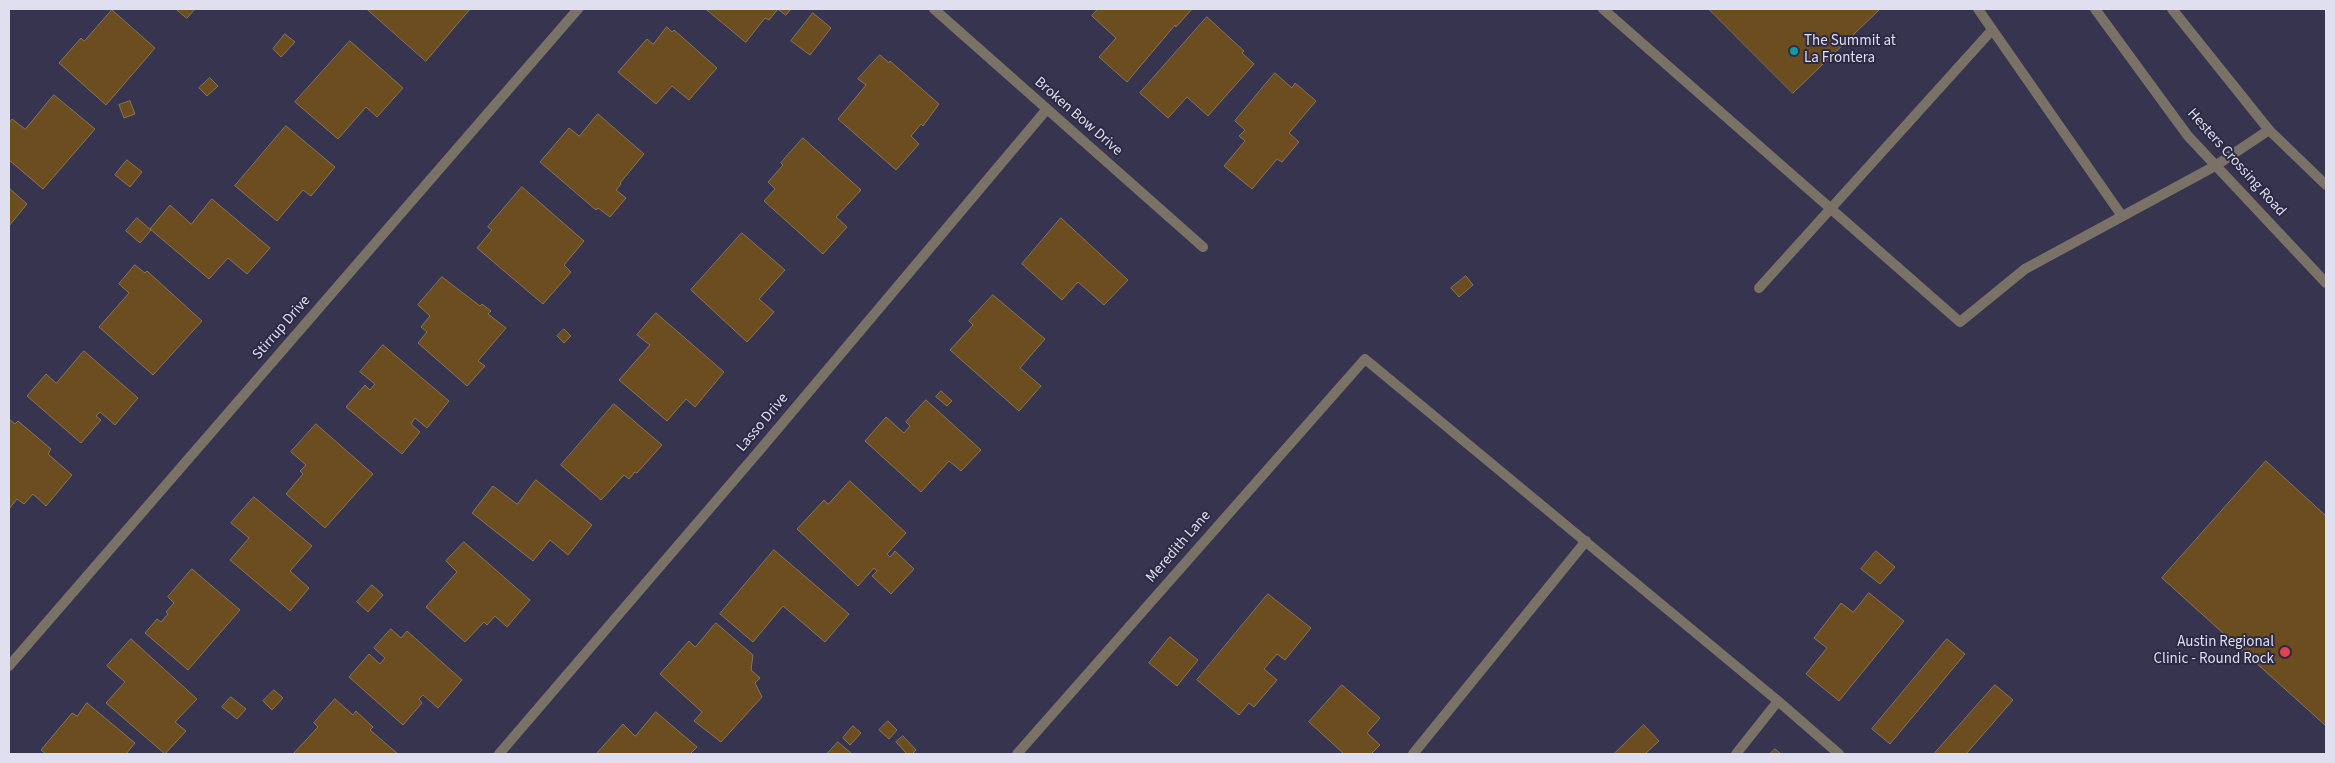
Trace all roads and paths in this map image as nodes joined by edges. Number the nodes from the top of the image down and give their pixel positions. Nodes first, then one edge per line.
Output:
1 (578, 9) edge
2 (934, 9) edge
3 (1603, 9) edge
4 (1978, 9) edge
5 (2095, 9) edge
6 (2172, 9) edge
7 (1992, 30) junction
8 (1047, 109) junction
9 (2269, 130) junction
10 (2215, 166) junction
11 (2326, 186) edge
12 (1830, 207) junction
13 (2122, 216) junction
14 (1203, 247) dead end
15 (2326, 283) edge
16 (1759, 288) dead end
17 (1586, 541) junction
18 (9, 666) edge
19 (1778, 701) junction
20 (499, 754) edge
21 (1016, 754) edge
22 (1413, 754) edge
23 (1736, 754) edge
24 (1839, 754) edge

1 - 18 street, Stirrup Drive
2 - 8 street, Broken Bow Drive
3 - 12 street
4 - 7 street
5 - 10 street, Hesters Crossing Road
6 - 9 street
7 - 12 street
7 - 13 street
8 - 14 street, Broken Bow Drive
8 - 20 street, Lasso Drive
9 - 10 street
9 - 11 street
10 - 13 street
10 - 15 street, Hesters Crossing Road
12 - 13 street
12 - 16 street
17 - 19 street
17 - 21 street, Meredith Lane
17 - 22 street
19 - 23 street
19 - 24 street

